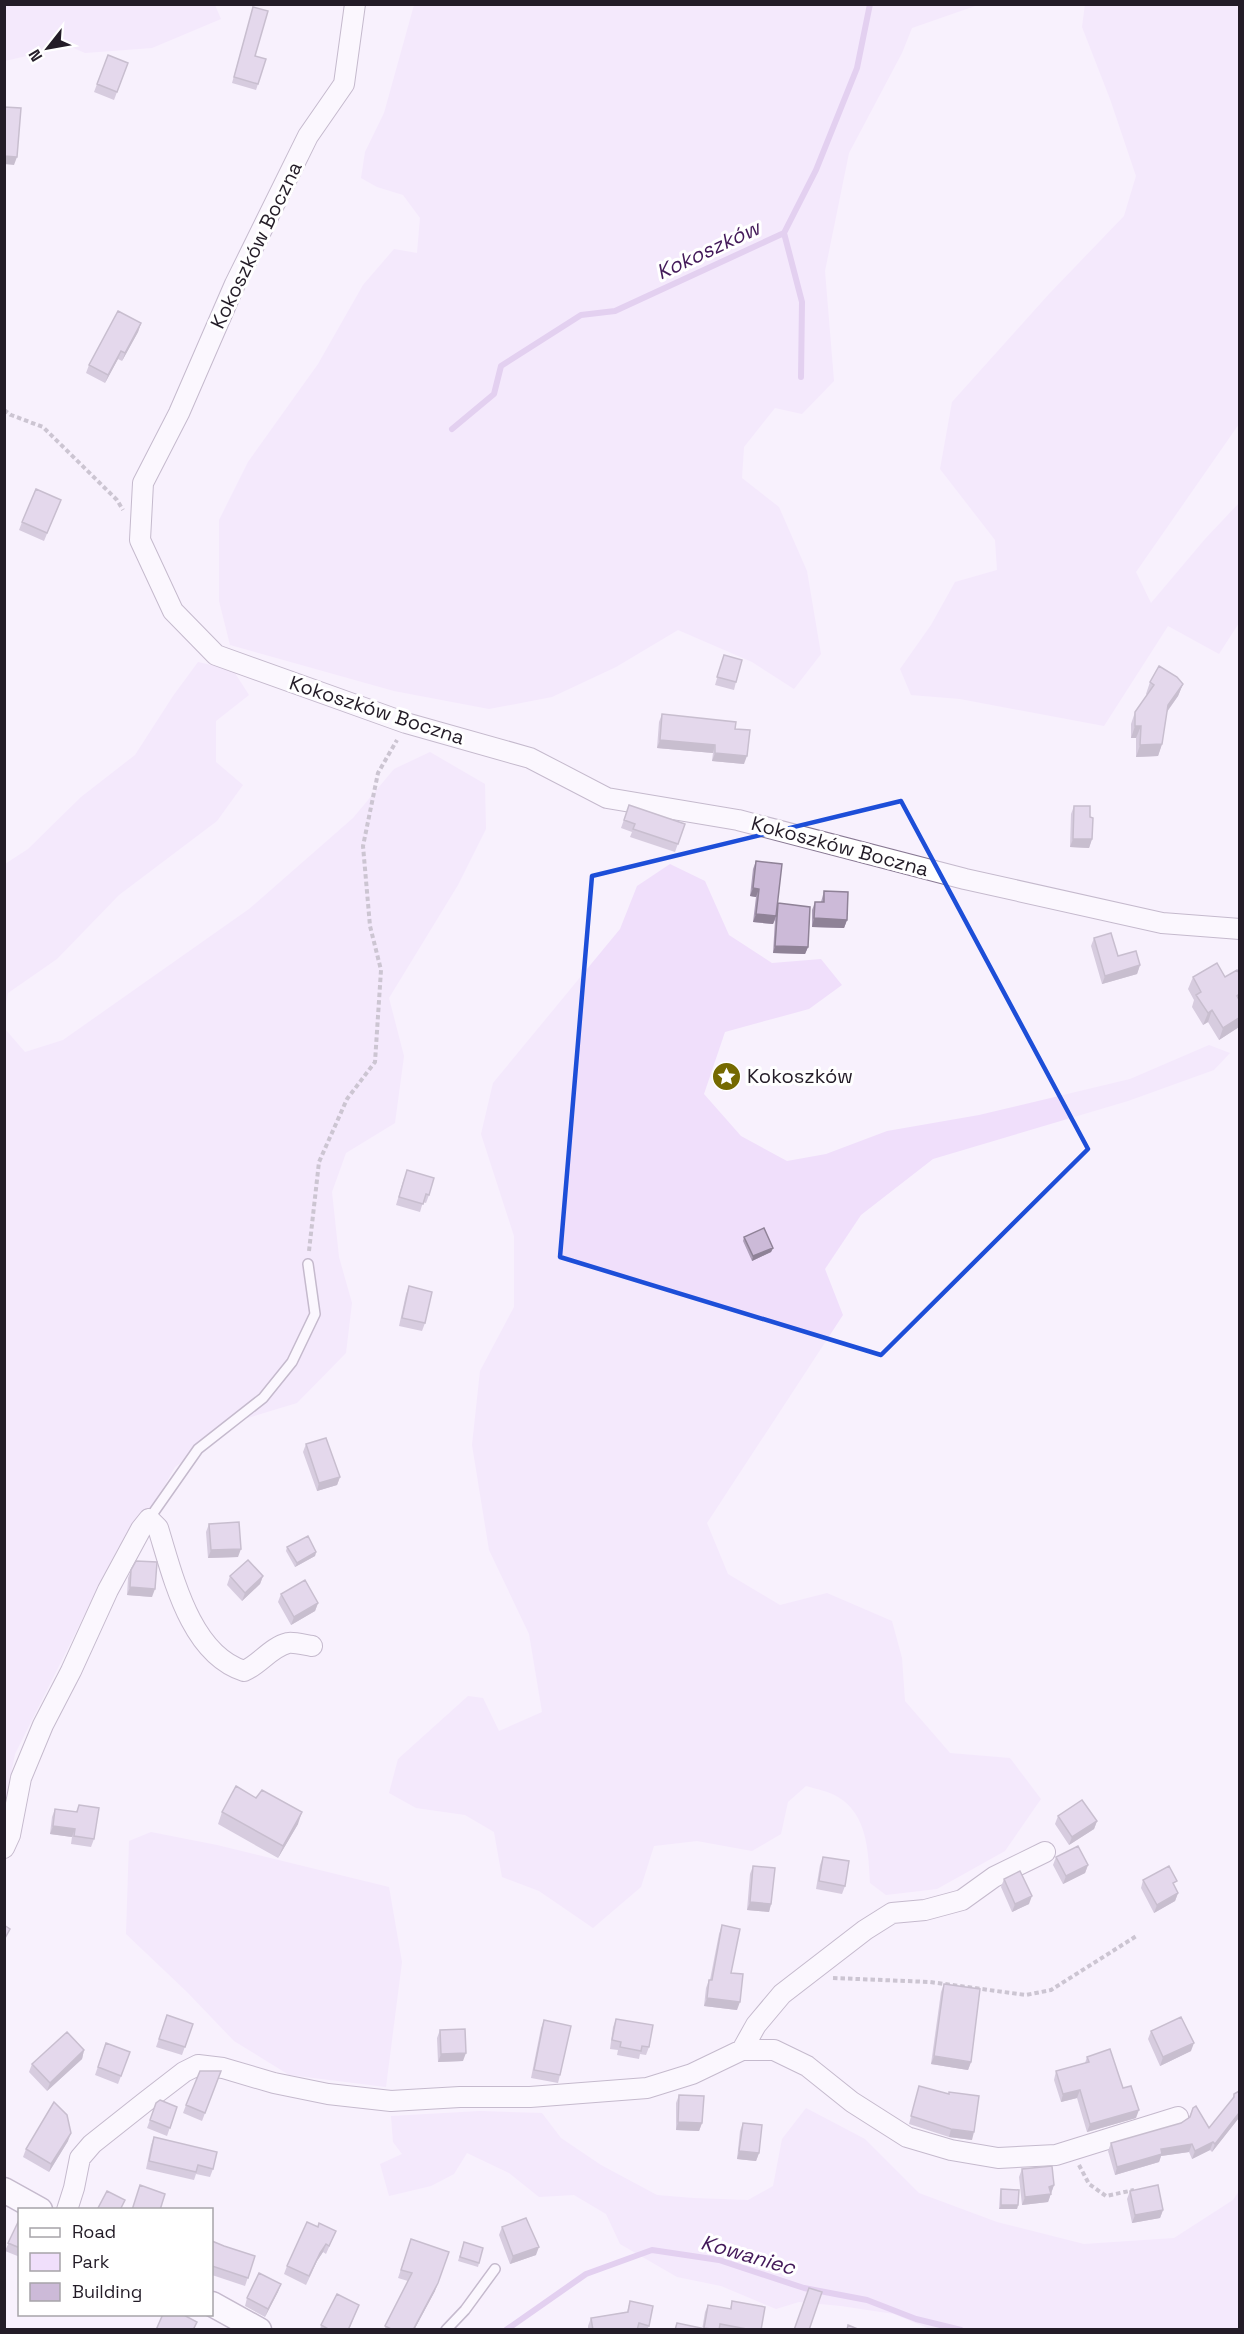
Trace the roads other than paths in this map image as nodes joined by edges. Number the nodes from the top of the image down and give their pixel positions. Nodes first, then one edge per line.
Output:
1 (355, 4) edge
2 (1239, 929) edge
3 (308, 1264) road end
4 (149, 1519) junction
5 (312, 1646) dead end
6 (4, 1848) edge
7 (1044, 1852) dead end
8 (742, 2049) junction
9 (1178, 2117) dead end
10 (4, 2190) edge
11 (36, 2208) edge
12 (68, 2208) edge
13 (495, 2269) dead end
14 (213, 2305) edge
15 (259, 2330) edge
16 (446, 2330) edge

1 - 2 street, Kokoszków Boczna
3 - 4 lane
4 - 5 street
4 - 6 street
7 - 8 street
8 - 9 street
8 - 12 street
10 - 11 street
13 - 16 lane
14 - 15 street

